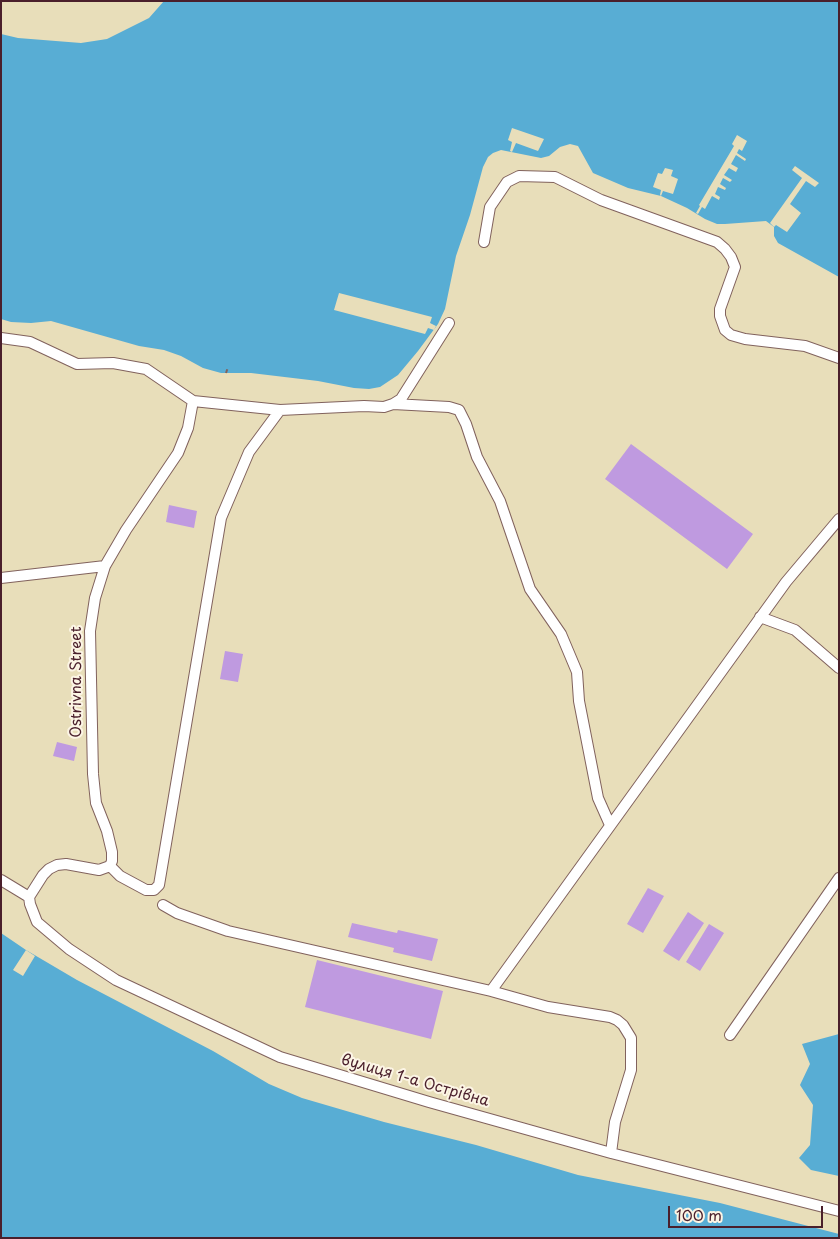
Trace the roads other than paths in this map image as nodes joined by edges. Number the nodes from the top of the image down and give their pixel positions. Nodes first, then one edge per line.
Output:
1 (484, 242) dead end
2 (449, 323) dead end
3 (1, 338) edge
4 (839, 358) edge
5 (193, 401) junction
6 (393, 404) junction
7 (280, 410) junction
8 (839, 519) edge
9 (105, 566) junction
10 (1, 578) edge
11 (760, 617) junction
12 (839, 668) edge
13 (610, 825) junction
14 (110, 866) junction
15 (839, 878) edge
16 (1, 880) edge
17 (29, 897) junction
18 (163, 905) dead end
19 (491, 991) junction
20 (730, 1035) dead end
21 (611, 1153) junction
22 (839, 1211) edge

1 - 4 street
2 - 6 street
3 - 5 street
5 - 7 street
5 - 9 street, Ostrivna Street
6 - 7 street
6 - 13 street
7 - 14 street
8 - 11 street
9 - 10 street
9 - 14 street, Ostrivna Street
11 - 12 street
11 - 13 street
13 - 19 street
14 - 17 street
15 - 20 street
16 - 17 street
17 - 21 street, вулиця 1-а Острівна
18 - 19 street
19 - 21 street
21 - 22 street, вулиця 1-а Острівна

